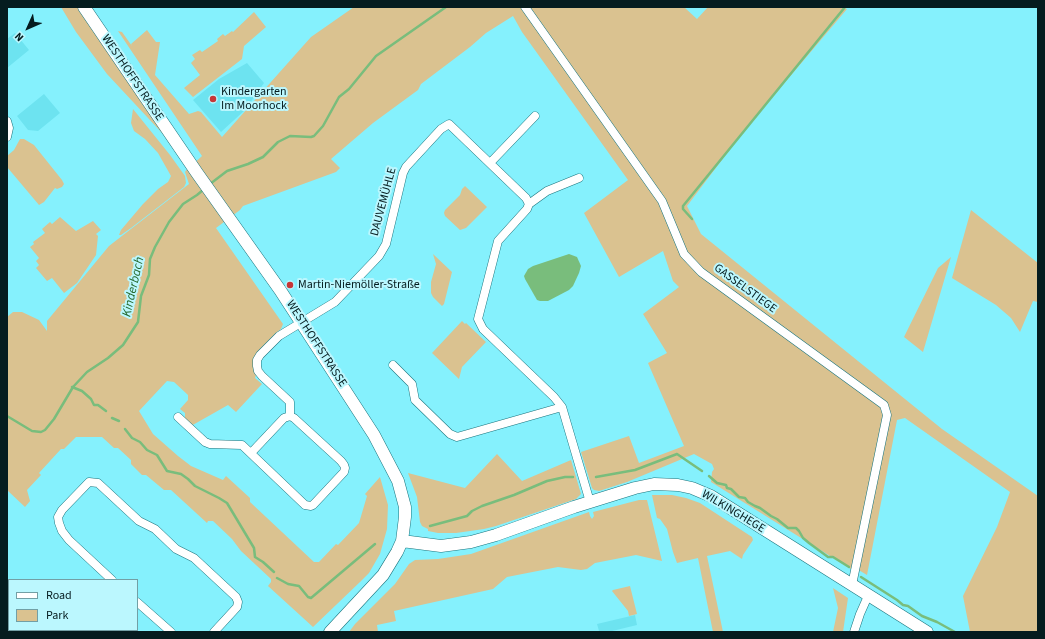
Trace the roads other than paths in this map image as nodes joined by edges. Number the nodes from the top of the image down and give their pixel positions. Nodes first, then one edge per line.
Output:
1 (84, 7) edge
2 (525, 7) edge
3 (535, 116) dead end
4 (7, 121) edge
5 (7, 136) edge
6 (490, 163) junction
7 (580, 178) dead end
8 (529, 204) junction
9 (301, 322) junction
10 (393, 365) dead end
11 (562, 407) junction
12 (290, 416) junction
13 (178, 417) dead end
14 (251, 453) junction
15 (590, 502) junction
16 (402, 541) junction
17 (111, 579) edge
18 (852, 585) junction
19 (868, 596) junction
20 (138, 603) edge
21 (7, 631) edge
22 (19, 632) edge
23 (170, 632) edge
24 (214, 632) edge
25 (330, 632) edge
26 (854, 632) edge
27 (927, 632) edge

1 - 9 street, WESTHOFFSTRASSE
2 - 18 street, GASSELSTIEGE
3 - 6 street
4 - 5 street
6 - 8 street, DAUVEMÜHLE
6 - 9 street, DAUVEMÜHLE
7 - 8 street
8 - 11 street
9 - 12 street
9 - 16 street, WESTHOFFSTRASSE
10 - 11 street
11 - 15 street
12 - 14 street
12 - 14 street
13 - 14 street
15 - 16 street, WILKINGHEGE
15 - 18 street, WILKINGHEGE
16 - 25 street, WESTHOFFSTRASSE
17 - 24 street
18 - 19 street, WILKINGHEGE
19 - 26 street
19 - 27 street, WILKINGHEGE
20 - 23 street
21 - 22 street

